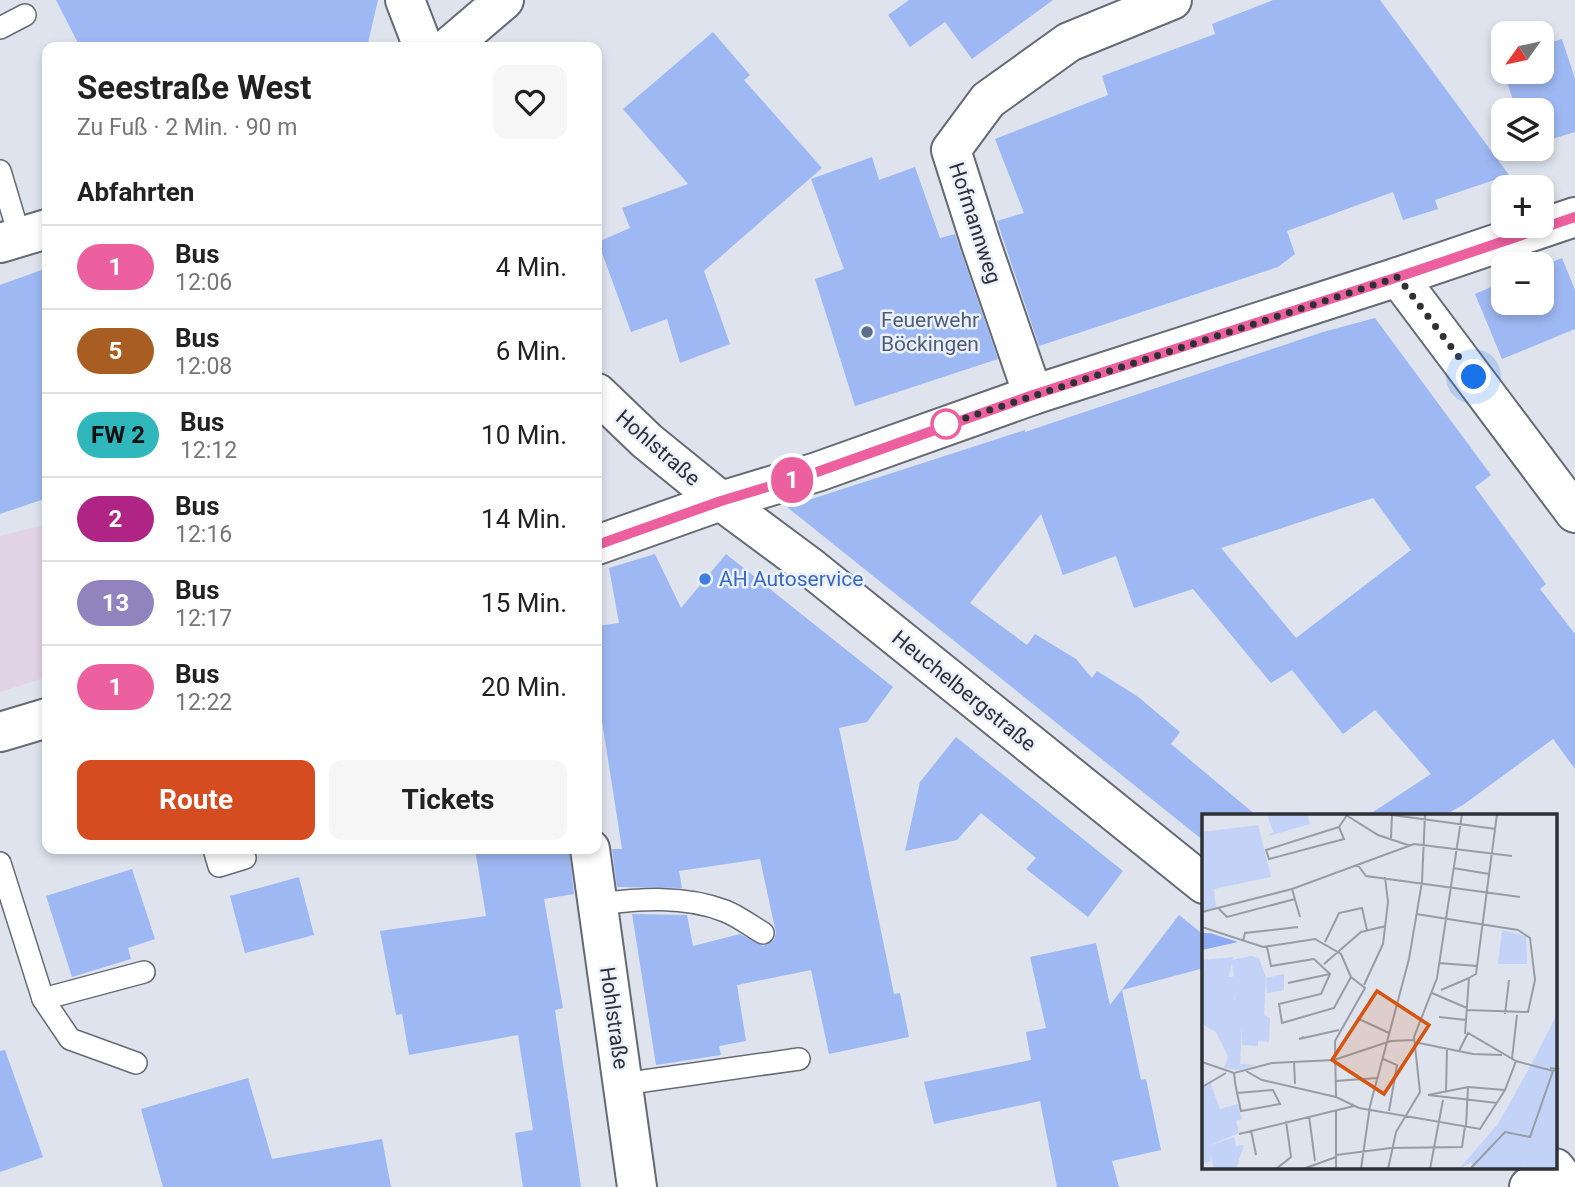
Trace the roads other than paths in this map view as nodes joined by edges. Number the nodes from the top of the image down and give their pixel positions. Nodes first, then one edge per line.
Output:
1 (405, 0) edge
2 (504, 0) edge
3 (1172, 0) edge
4 (26, 15) dead end
5 (0, 28) edge
6 (421, 42) edge
7 (455, 42) edge
8 (0, 171) edge
9 (1575, 217) edge
10 (23, 236) edge
11 (1398, 277) junction
12 (1033, 395) junction
13 (602, 398) edge
14 (721, 501) junction
15 (1575, 513) edge
16 (602, 543) edge
17 (42, 719) edge
18 (0, 732) edge
19 (215, 854) edge
20 (591, 854) edge
21 (244, 858) dead end
22 (0, 863) edge
23 (1202, 882) edge
24 (598, 904) junction
25 (763, 933) dead end
26 (145, 972) dead end
27 (43, 999) junction
28 (799, 1059) dead end
29 (136, 1063) dead end
30 (623, 1084) junction
31 (1575, 1153) edge
32 (1558, 1166) edge
33 (1552, 1170) edge
34 (1557, 1170) edge
35 (638, 1187) edge
36 (1529, 1187) edge
37 (1570, 1187) edge

1 - 6 street
2 - 7 street
3 - 12 street, Hofmannweg
4 - 5 lane
8 - 10 lane
9 - 11 street
11 - 12 street
11 - 15 street
12 - 14 street
13 - 14 street, Hohlstraße
14 - 16 street
14 - 23 street, Heuchelbergstraße
17 - 18 street
19 - 21 lane
20 - 24 street, Hohlstraße
22 - 27 lane
24 - 25 lane
24 - 30 street, Hohlstraße
26 - 27 lane
27 - 29 lane
28 - 30 lane
30 - 35 street, Hohlstraße
31 - 32 street
33 - 36 street
34 - 37 street

